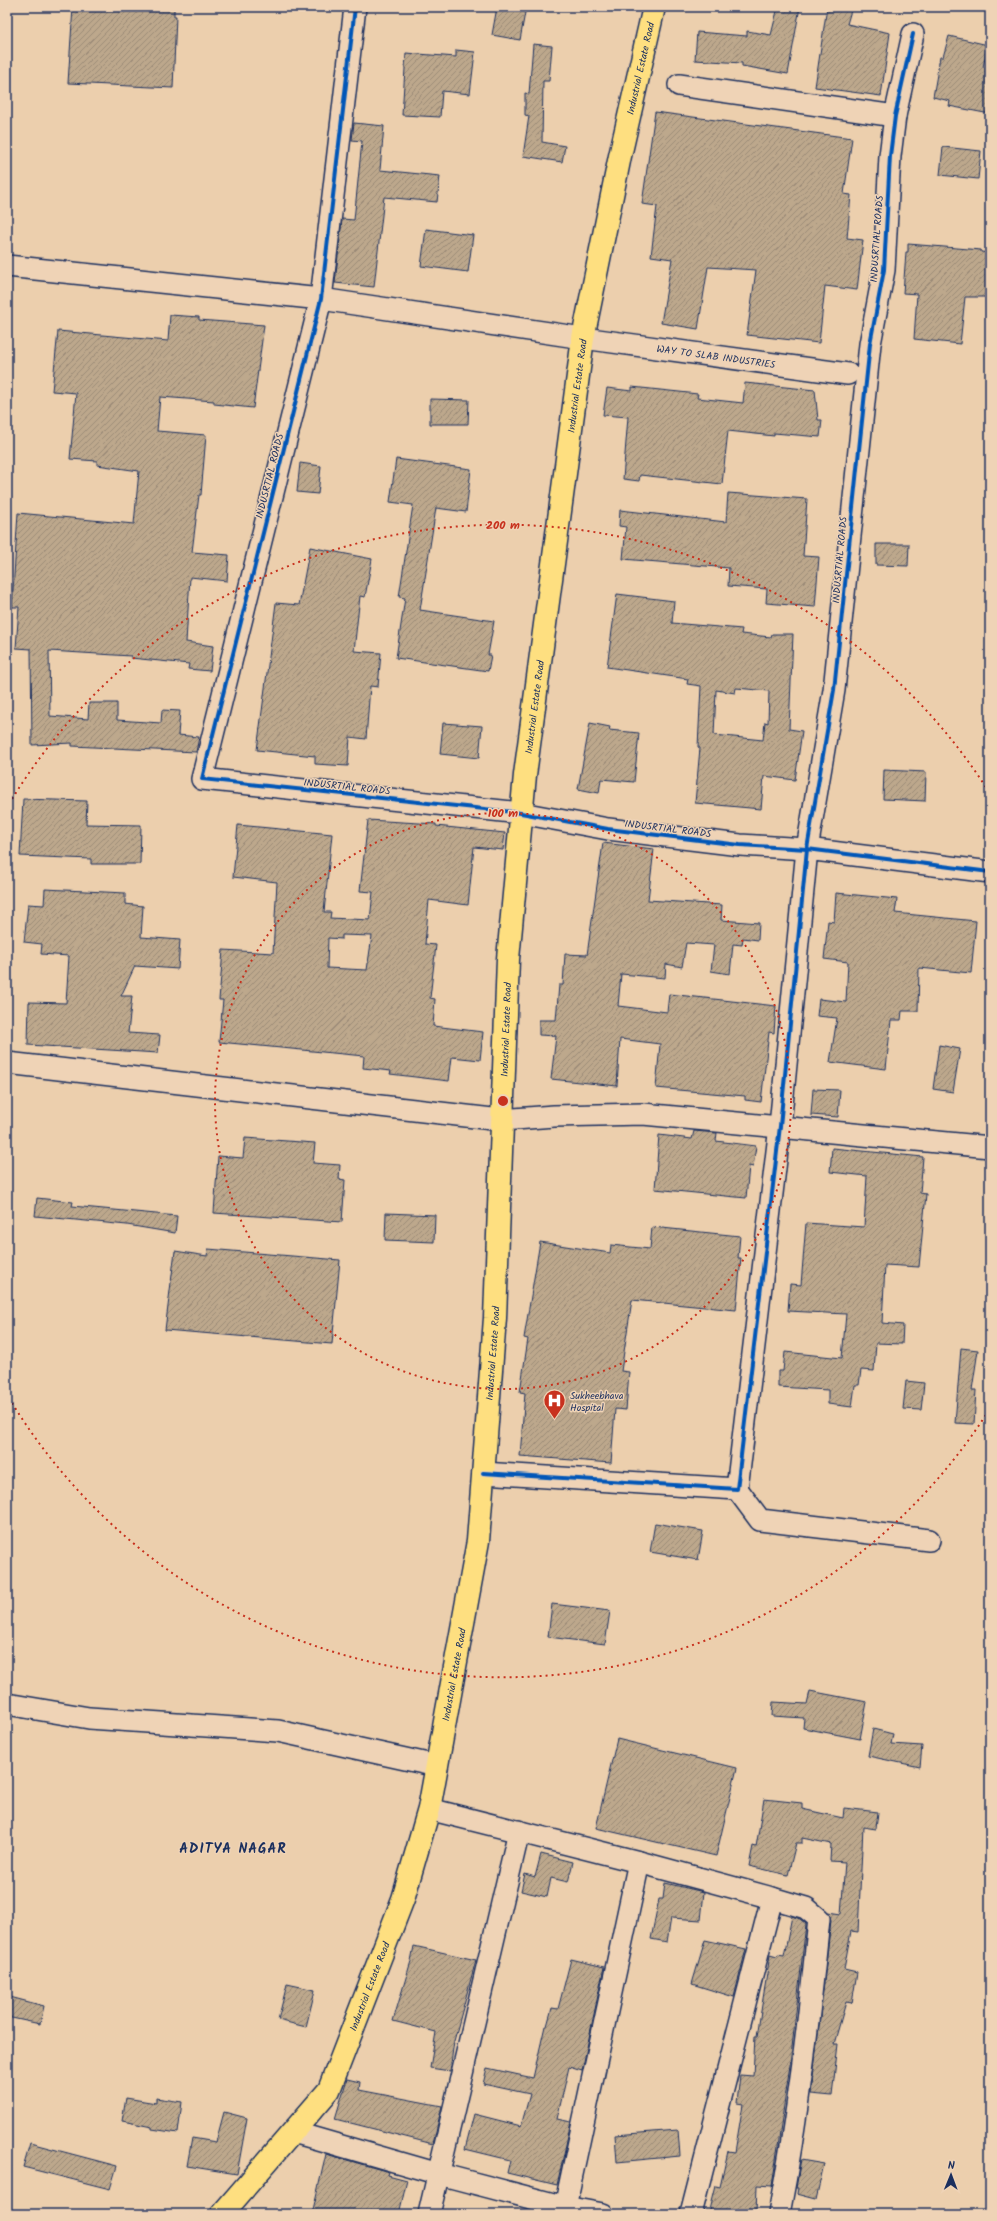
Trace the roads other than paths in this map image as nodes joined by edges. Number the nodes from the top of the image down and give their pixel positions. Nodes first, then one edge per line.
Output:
1 (356, 7) edge
2 (654, 7) edge
3 (912, 34) dead end
4 (679, 85) dead end
5 (895, 116) junction
6 (7, 266) edge
7 (321, 299) junction
8 (583, 338) junction
9 (848, 374) dead end
10 (521, 813) junction
11 (807, 849) junction
12 (990, 872) edge
13 (7, 1062) edge
14 (501, 1120) junction
15 (780, 1126) junction
16 (990, 1147) edge
17 (483, 1473) junction
18 (737, 1489) junction
19 (929, 1540) dead end
20 (7, 1704) edge
21 (437, 1766) junction
22 (429, 1809) junction
23 (519, 1832) junction
24 (639, 1862) junction
25 (772, 1898) junction
26 (293, 2132) junction
27 (439, 2174) junction
28 (564, 2210) edge
29 (222, 2214) edge
30 (429, 2214) edge
31 (603, 2214) edge
32 (691, 2214) edge
33 (779, 2214) edge

1 - 7 street
2 - 8 main road, Industrial Estate Road
3 - 5 street, INDUSRTIAL ROADS
4 - 5 street
5 - 11 street, INDUSRTIAL ROADS
6 - 7 street, WAY TO SLAB INDUSTRIES
7 - 8 street, WAY TO SLAB INDUSTRIES
7 - 10 street, INDUSRTIAL ROADS
8 - 9 street, WAY TO SLAB INDUSTRIES
8 - 10 main road, Industrial Estate Road
10 - 11 street, INDUSRTIAL ROADS
10 - 14 main road, Industrial Estate Road
11 - 12 street
11 - 15 street
13 - 14 street
14 - 15 street
14 - 17 main road, Industrial Estate Road
15 - 16 street
15 - 18 street
17 - 18 street
17 - 21 main road, Industrial Estate Road
18 - 19 street
20 - 21 street
21 - 22 main road, Industrial Estate Road
22 - 23 street
22 - 26 main road, Industrial Estate Road
23 - 24 street
23 - 27 street
24 - 25 street
24 - 28 street
25 - 32 street
25 - 33 street
26 - 27 street
26 - 29 main road
27 - 28 street
27 - 30 street
28 - 31 street

